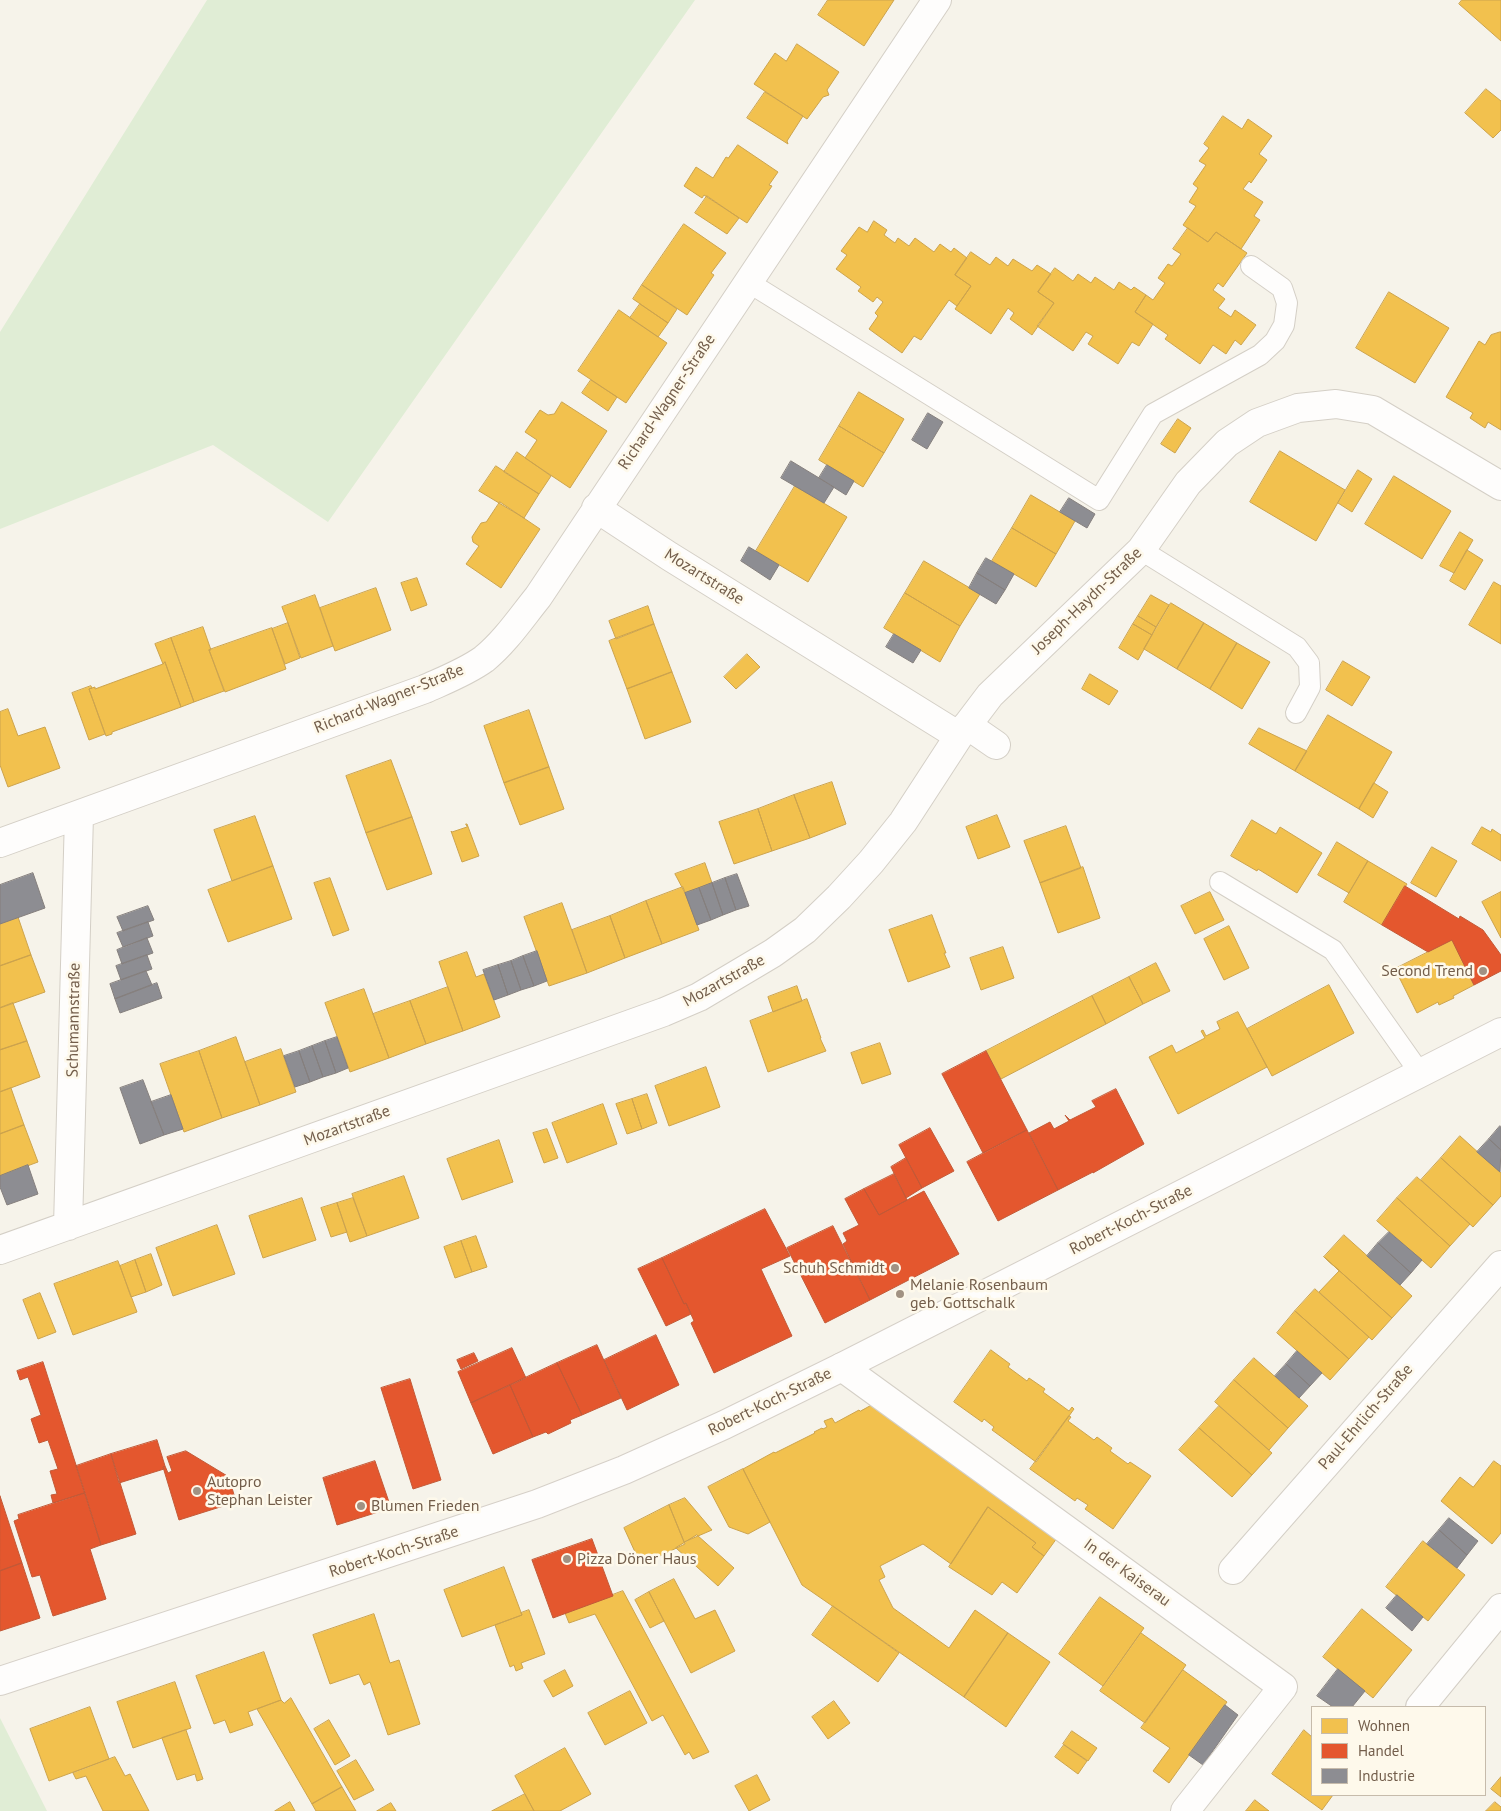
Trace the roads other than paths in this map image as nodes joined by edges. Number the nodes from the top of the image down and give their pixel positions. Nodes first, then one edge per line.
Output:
1 (937, 0) edge
2 (1251, 266) dead end
3 (748, 282) junction
4 (1501, 486) edge
5 (596, 508) junction
6 (1141, 550) junction
7 (1296, 714) dead end
8 (963, 730) junction
9 (996, 745) dead end
10 (79, 815) junction
11 (0, 843) edge
12 (1220, 882) dead end
13 (1501, 1032) edge
14 (1420, 1073) junction
15 (68, 1226) junction
16 (0, 1250) edge
17 (1501, 1265) edge
18 (842, 1367) junction
19 (1233, 1570) dead end
20 (1501, 1608) edge
21 (0, 1681) edge
22 (1421, 1706) edge
23 (1185, 1811) edge

1 - 3 street, Richard-Wagner-Straße
2 - 3 lane
3 - 5 street, Richard-Wagner-Straße
4 - 6 street, Joseph-Haydn-Straße
5 - 8 street, Mozartstraße
5 - 10 street, Richard-Wagner-Straße
6 - 7 lane
6 - 8 street, Joseph-Haydn-Straße
8 - 9 street, Mozartstraße
8 - 15 street, Mozartstraße
10 - 11 street, Richard-Wagner-Straße
10 - 15 street, Schumannstraße
12 - 14 lane
13 - 14 street, Robert-Koch-Straße
14 - 18 street, Robert-Koch-Straße
15 - 16 street, Mozartstraße
17 - 19 street, Paul-Ehrlich-Straße
18 - 21 street, Robert-Koch-Straße
18 - 23 street, In der Kaiserau
20 - 22 street

